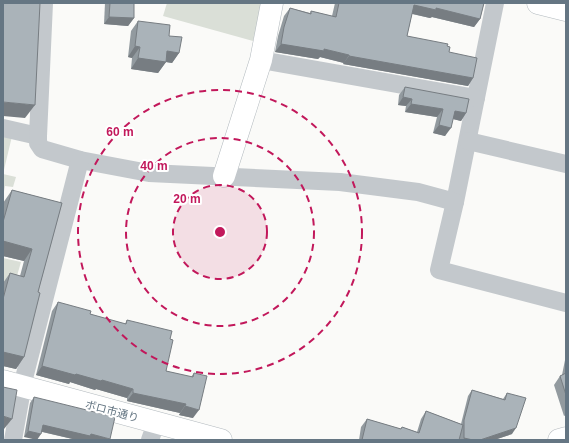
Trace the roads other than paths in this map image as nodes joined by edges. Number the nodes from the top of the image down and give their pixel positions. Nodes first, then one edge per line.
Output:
1 (44, 3) edge
2 (272, 3) edge
3 (495, 3) edge
4 (538, 3) edge
5 (566, 10) edge
6 (261, 60) junction
7 (476, 98) junction
8 (3, 128) edge
9 (38, 136) junction
10 (468, 141) junction
11 (80, 160) junction
12 (566, 164) edge
13 (224, 176) junction
14 (455, 202) junction
15 (566, 304) edge
16 (12, 384) edge
17 (153, 431) edge
18 (566, 438) edge
19 (13, 440) edge
20 (221, 440) edge
21 (559, 440) edge

1 - 9 street
2 - 6 street
3 - 7 street
4 - 5 street
6 - 7 street
6 - 13 street
7 - 10 street
8 - 9 street
9 - 11 street
10 - 12 street
10 - 14 street
11 - 13 street
11 - 16 street
13 - 14 street
14 - 15 street
16 - 17 street, ボロ市通り
16 - 19 street
17 - 20 street, ボロ市通り
18 - 21 street

